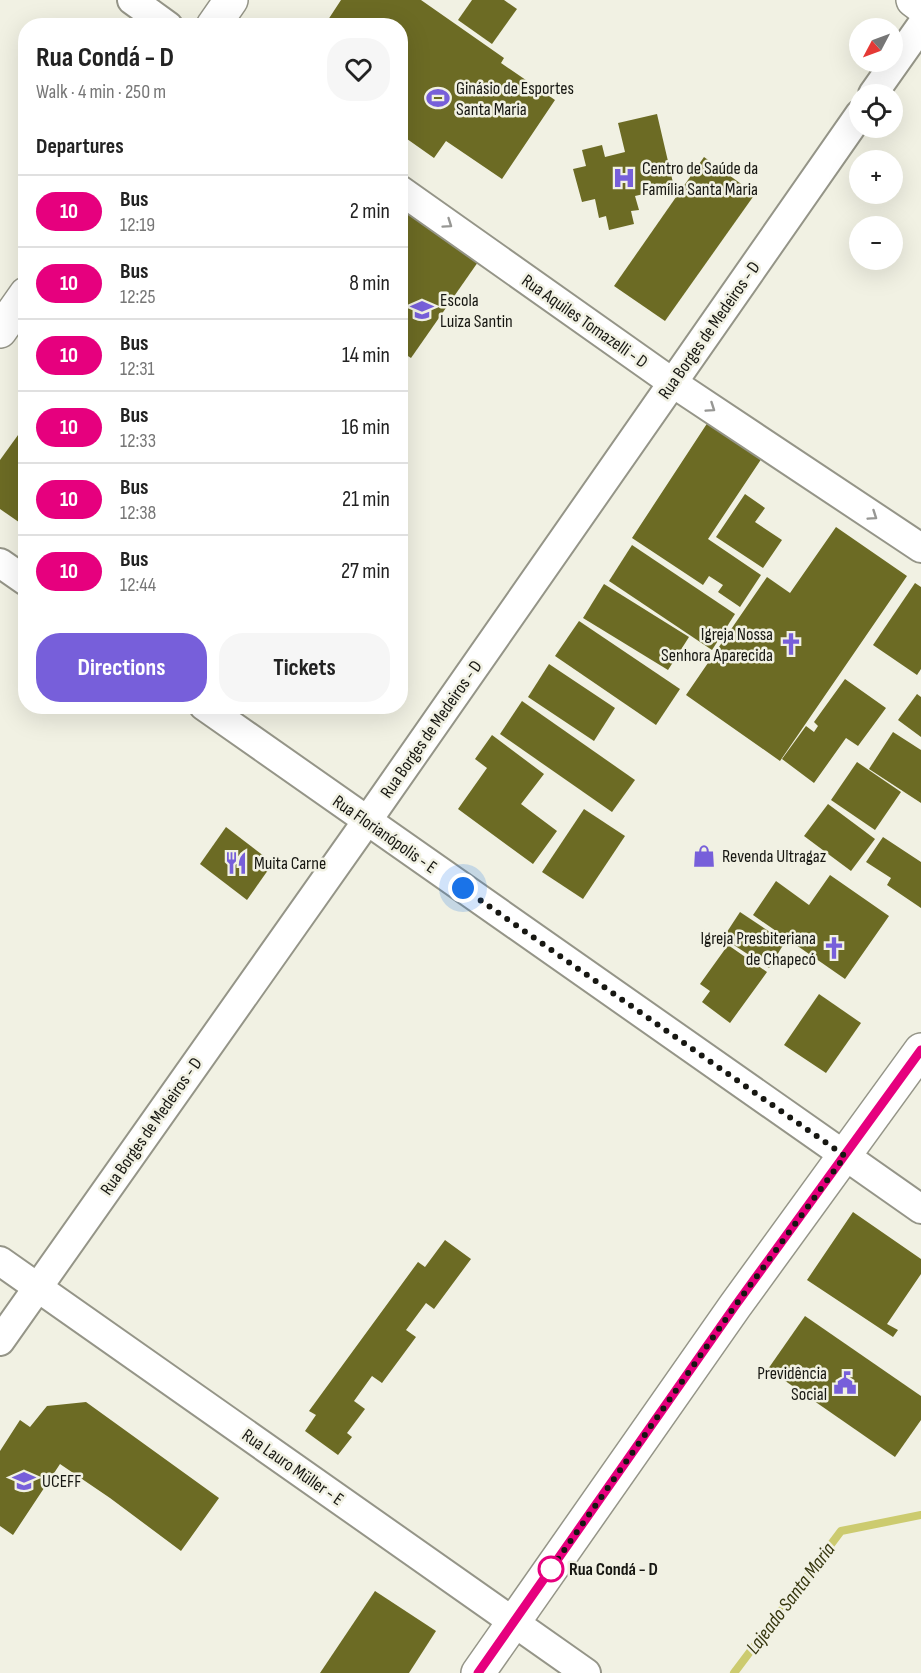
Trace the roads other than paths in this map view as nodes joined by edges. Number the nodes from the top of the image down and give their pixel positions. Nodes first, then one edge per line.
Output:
1 (132, 0) edge
2 (231, 0) edge
3 (913, 0) edge
4 (921, 6) edge
5 (157, 18) edge
6 (219, 18) edge
7 (921, 26) edge
8 (880, 84) edge
9 (849, 130) edge
10 (408, 196) edge
11 (18, 305) edge
12 (0, 331) edge
13 (673, 383) junction
14 (921, 548) edge
15 (0, 563) edge
16 (18, 575) edge
17 (215, 714) edge
18 (367, 821) junction
19 (921, 1050) edge
20 (845, 1156) junction
21 (921, 1209) edge
22 (0, 1261) edge
23 (37, 1288) junction
24 (0, 1341) edge
25 (513, 1622) junction
26 (478, 1673) edge
27 (586, 1673) edge

1 - 5 street
2 - 6 street
3 - 4 street
7 - 8 street
9 - 13 street, Rua Borges de Medeiros - D
10 -> 13 street, Rua Aquiles Tomazelli - D
11 - 12 street
13 -> 14 street, Rua Aquiles Tomazelli - D
13 - 18 street, Rua Borges de Medeiros - D
15 - 16 street
17 - 18 street, Rua Florianópolis - E
18 - 20 street, Rua Florianópolis - E
18 - 23 street, Rua Borges de Medeiros - D
19 - 20 street
20 - 21 street, Rua Florianópolis - E
20 - 25 street
22 - 23 street, Rua Lauro Müller - E
23 - 24 street, Rua Borges de Medeiros - D
23 - 25 street, Rua Lauro Müller - E
25 - 26 street
25 - 27 street, Rua Lauro Müller - E

